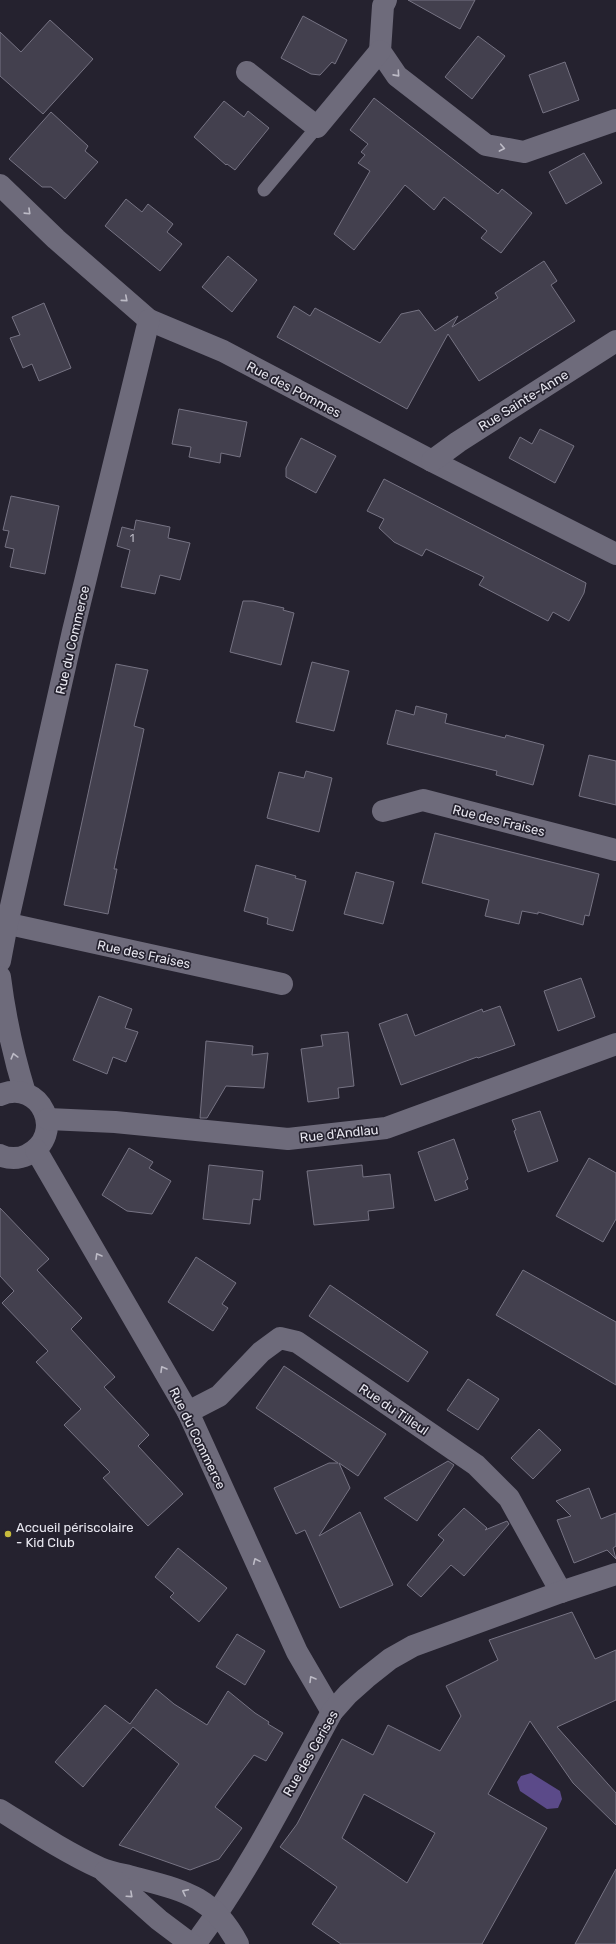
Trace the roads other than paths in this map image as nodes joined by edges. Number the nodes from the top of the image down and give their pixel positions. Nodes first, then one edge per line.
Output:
1 (386, 0) edge
2 (380, 51) junction
3 (247, 72) dead end
4 (616, 120) edge
5 (317, 127) junction
6 (0, 185) edge
7 (264, 190) dead end
8 (149, 320) junction
9 (616, 341) edge
10 (432, 461) junction
11 (616, 554) edge
12 (383, 811) dead end
13 (616, 850) edge
14 (3, 923) edge
15 (0, 961) edge
16 (0, 977) edge
17 (282, 984) dead end
18 (616, 1044) edge
19 (25, 1093) junction
20 (0, 1095) edge
21 (48, 1119) junction
22 (36, 1150) junction
23 (0, 1155) edge
24 (188, 1412) junction
25 (616, 1574) edge
26 (561, 1592) junction
27 (332, 1712) junction
28 (0, 1810) edge
29 (101, 1869) junction
30 (218, 1913) junction
31 (191, 1944) edge
32 (195, 1944) edge
33 (238, 1944) edge

1 - 2 street
2 -> 4 street
2 - 5 street
3 - 5 street
5 - 7 lane
6 -> 8 street, Rue des Pommes
8 - 10 street, Rue des Pommes
8 - 14 street, Rue du Commerce
9 - 10 street, Rue Sainte-Anne
10 - 11 street, Rue des Pommes
12 - 13 street, Rue des Fraises
14 - 15 street, Rue du Commerce
14 - 17 street, Rue des Fraises
19 -> 16 street
18 - 21 street, Rue d'Andlau
19 - 20 street
19 - 21 street
21 - 22 street
22 - 23 street
24 -> 22 street, Rue du Commerce
24 - 26 street, Rue du Tilleul
27 -> 24 street, Rue du Commerce
25 - 26 street, Rue des Cerises
26 - 27 street, Rue des Cerises
27 - 30 street, Rue des Cerises
28 - 29 street
30 -> 29 street
29 -> 31 street
30 - 32 street, Rue des Cerises
30 - 33 street

